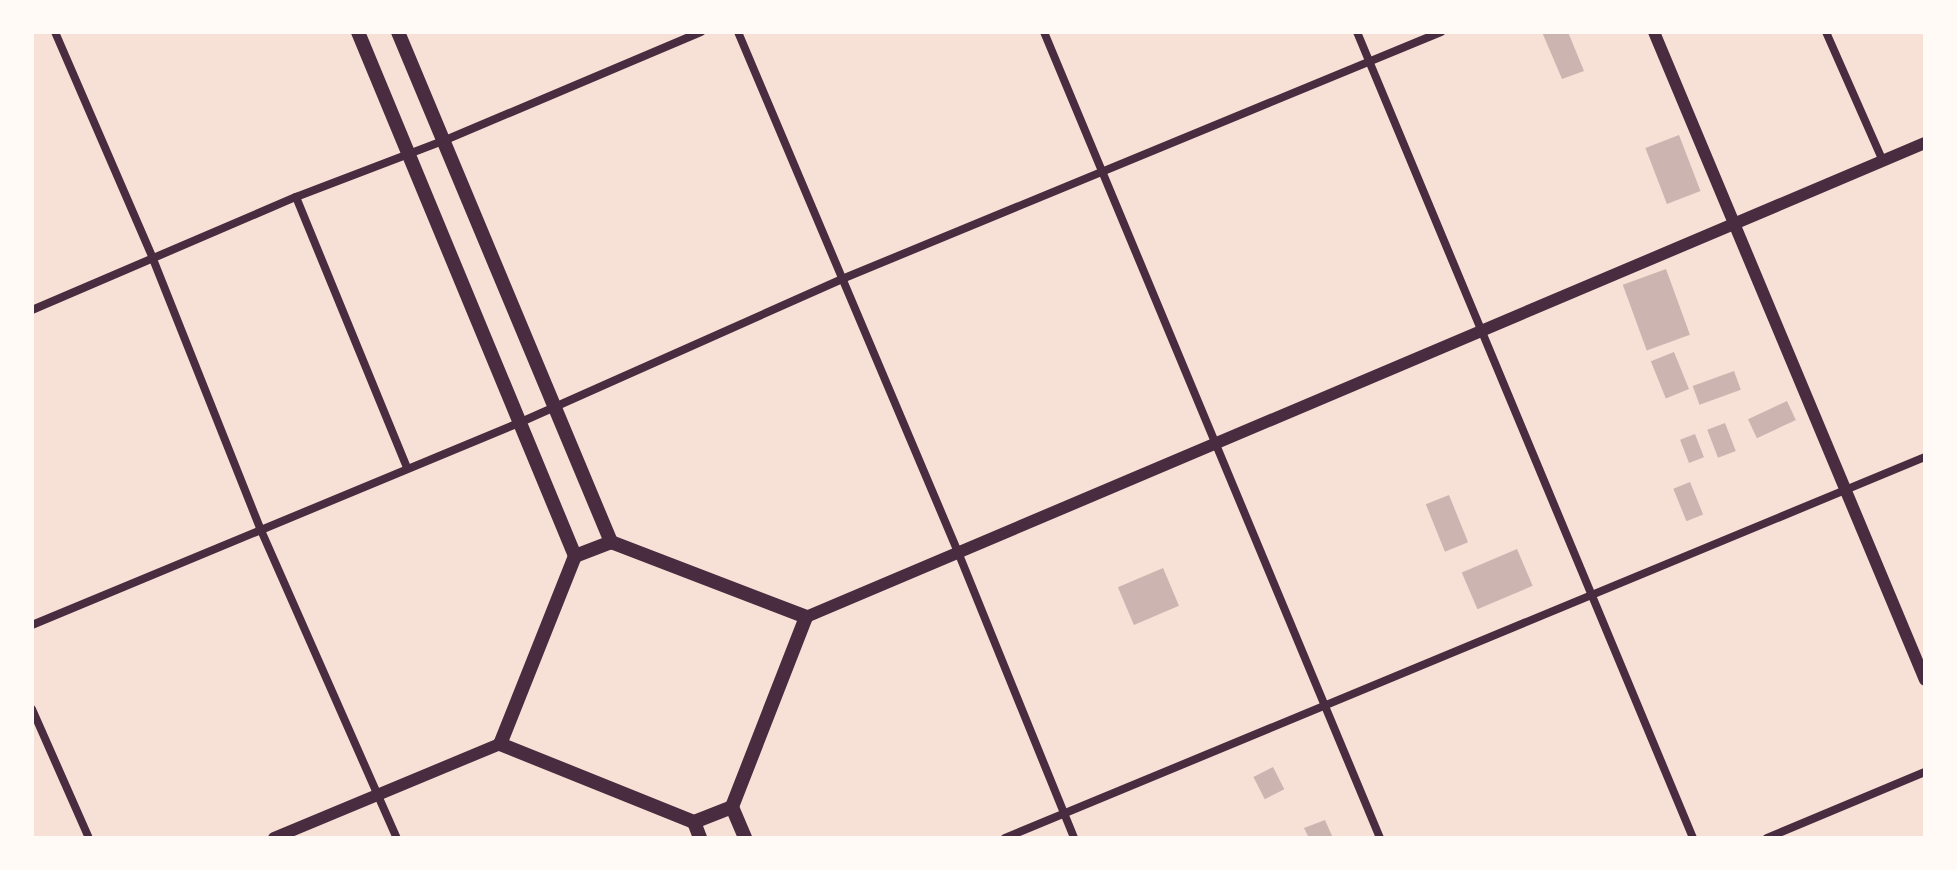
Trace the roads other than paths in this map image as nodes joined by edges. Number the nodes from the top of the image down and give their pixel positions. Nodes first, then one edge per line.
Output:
1 (55, 32) edge
2 (358, 32) edge
3 (398, 32) edge
4 (701, 32) edge
5 (738, 32) edge
6 (1044, 32) edge
7 (1357, 32) edge
8 (1441, 32) edge
9 (1654, 32) edge
10 (1826, 32) edge
11 (1370, 62) junction
12 (443, 141) junction
13 (1925, 143) edge
14 (409, 153) junction
15 (1883, 161) junction
16 (1104, 173) junction
17 (296, 197) junction
18 (1734, 223) junction
19 (153, 259) junction
20 (842, 279) junction
21 (32, 310) edge
22 (1481, 330) junction
23 (554, 407) junction
24 (521, 422) junction
25 (1217, 442) junction
26 (1925, 457) edge
27 (407, 468) junction
28 (1846, 491) junction
29 (260, 528) junction
30 (611, 542) junction
31 (958, 552) junction
32 (575, 556) junction
33 (1590, 594) junction
34 (806, 617) junction
35 (32, 625) edge
36 (1925, 680) edge
37 (1323, 703) junction
38 (32, 709) edge
39 (500, 744) junction
40 (1925, 772) edge
41 (379, 795) junction
42 (732, 807) junction
43 (1064, 814) junction
44 (694, 822) junction
45 (89, 838) edge
46 (274, 838) edge
47 (397, 838) edge
48 (700, 838) edge
49 (745, 838) edge
50 (1005, 838) edge
51 (1074, 838) edge
52 (1380, 838) edge
53 (1693, 838) edge
54 (1767, 838) edge

1 - 19 street
2 - 14 main road
3 - 12 main road
4 - 12 street
5 - 20 street
6 - 16 street
7 - 11 street
8 - 11 street
9 - 18 street
10 - 15 street
11 - 16 street
11 - 22 street
12 - 14 street
12 - 23 main road
13 - 15 street
14 - 17 street
14 - 24 main road
15 - 18 street
16 - 20 street
16 - 25 street
17 - 19 street
17 - 27 street
18 - 22 street
18 - 28 street
19 - 21 street
19 - 29 street
20 - 23 street
20 - 31 street
22 - 25 street
22 - 33 street
23 - 24 street
23 - 30 main road
24 - 27 street
24 - 32 main road
25 - 31 street
25 - 37 street
26 - 28 street
27 - 29 street
28 - 33 street
28 - 36 street
29 - 35 street
29 - 41 street
30 - 32 main road
30 - 34 main road
31 - 34 street
31 - 43 street
32 - 39 main road
33 - 37 street
33 - 53 street
34 - 42 main road
37 - 43 street
37 - 52 street
38 - 45 street
39 - 41 street
39 - 44 main road
40 - 54 street
41 - 46 street
41 - 47 street
42 - 44 main road
42 - 49 main road
43 - 50 street
43 - 51 street
44 - 48 main road

